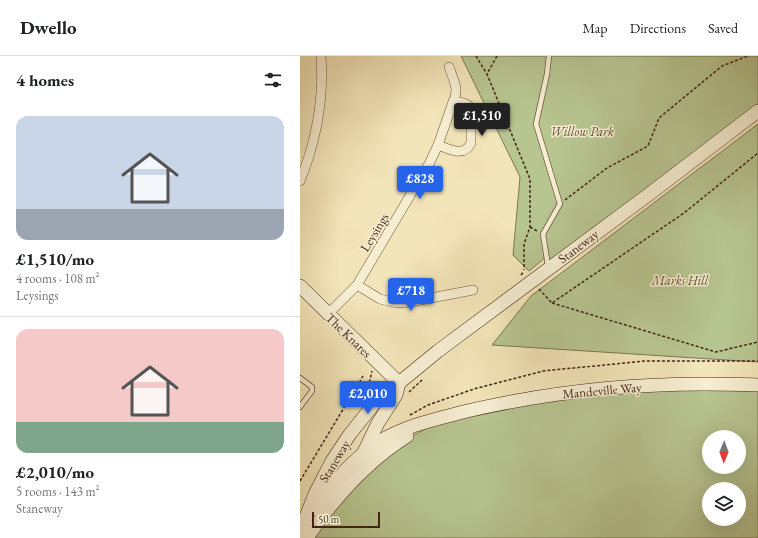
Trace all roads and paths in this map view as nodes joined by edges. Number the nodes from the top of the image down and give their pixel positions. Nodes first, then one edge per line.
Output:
1 (321, 56) edge
2 (476, 56) edge
3 (496, 56) edge
4 (549, 56) edge
5 (748, 56) edge
6 (449, 67) dead end
7 (487, 74) junction
8 (453, 102) junction
9 (758, 111) edge
10 (438, 145) junction
11 (758, 153) edge
12 (300, 181) edge
13 (560, 204) junction
14 (548, 269) junction
15 (524, 271) dead end
16 (533, 281) junction
17 (357, 285) junction
18 (300, 286) edge
19 (472, 290) dead end
20 (552, 303) junction
21 (328, 314) junction
22 (758, 342) edge
23 (758, 361) edge
24 (363, 376) dead end
25 (300, 378) edge
26 (423, 378) dead end
27 (758, 385) edge
28 (403, 389) junction
29 (300, 407) edge
30 (449, 416) junction
31 (406, 417) dead end
32 (362, 456) junction
33 (300, 481) edge
34 (344, 488) junction
35 (300, 532) edge
36 (307, 538) edge

1 - 12 street
2 - 7 path
3 - 7 path
4 - 13 lane
5 - 13 path
6 - 8 street, Leysings
7 - 15 path
8 - 10 street, Leysings
8 - 10 street
9 - 14 main road, Staneway
10 - 17 street, Leysings
11 - 20 path
13 - 14 lane
14 - 16 main road, Staneway
16 - 20 path
16 - 28 main road, Staneway
17 - 19 street
17 - 21 street, Leysings
18 - 21 main road, The Knares
20 - 22 path
21 - 28 main road, The Knares
23 - 31 path
24 - 33 path
25 - 29 lane
26 - 28 path
27 - 30 main road, Mandeville Way
28 - 32 main road, Staneway
28 - 35 main road, Staneway
30 - 32 main road, Mandeville Way
30 - 34 main road, Mandeville Way
32 - 34 main road, Staneway
32 - 35 main road, Mandeville Way
34 - 36 main road, Mandeville Way

